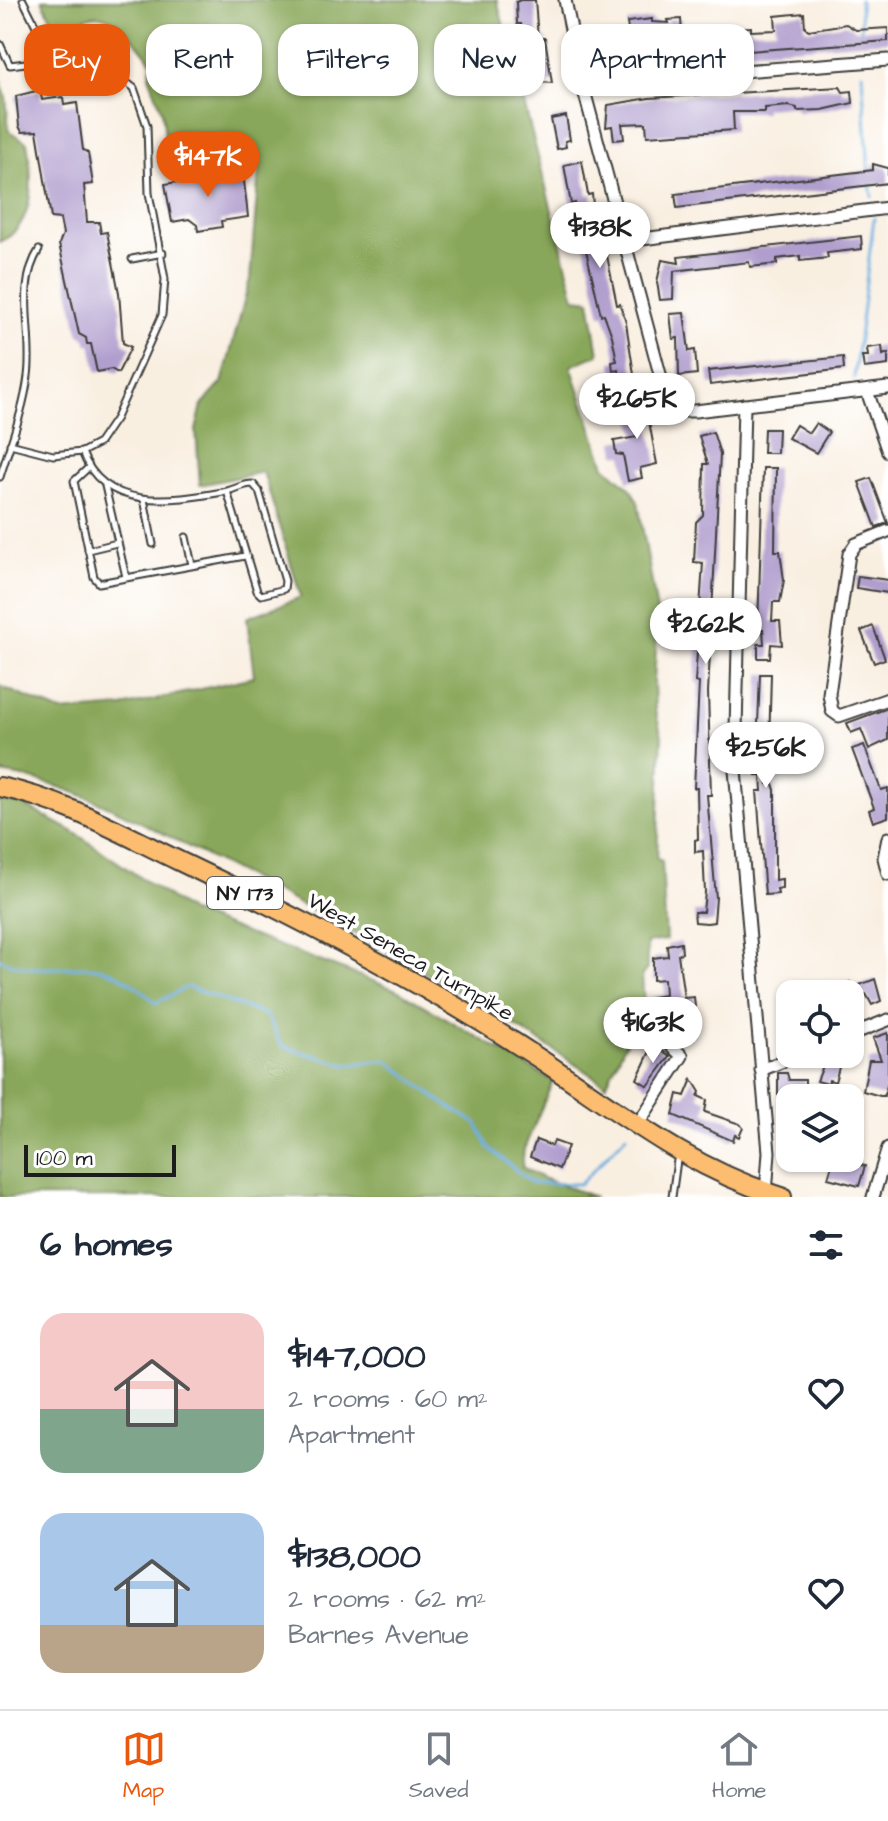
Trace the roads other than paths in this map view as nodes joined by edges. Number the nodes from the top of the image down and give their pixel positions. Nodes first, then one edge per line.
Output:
1 (23, 0) edge
2 (565, 0) edge
3 (35, 24) edge
4 (570, 24) edge
5 (0, 44) edge
6 (888, 60) edge
7 (24, 63) edge
8 (754, 70) edge
9 (130, 85) edge
10 (586, 96) edge
11 (888, 208) edge
12 (626, 241) junction
13 (39, 250) dead end
14 (163, 253) junction
15 (132, 259) dead end
16 (888, 388) edge
17 (867, 391) junction
18 (744, 405) junction
19 (10, 444) junction
20 (82, 452) junction
21 (888, 452) edge
22 (88, 468) junction
23 (0, 477) edge
24 (105, 486) junction
25 (227, 491) junction
26 (144, 499) junction
27 (888, 531) edge
28 (186, 537) dead end
29 (117, 543) junction
30 (153, 544) dead end
31 (88, 550) junction
32 (245, 556) junction
33 (192, 565) junction
34 (126, 577) junction
35 (888, 699) edge
36 (0, 787) edge
37 (888, 838) edge
38 (888, 874) edge
39 (888, 1020) edge
40 (864, 1029) edge
41 (656, 1031) dead end
42 (776, 1064) edge
43 (761, 1070) junction
44 (636, 1127) junction
45 (888, 1148) edge
46 (678, 1152) junction
47 (771, 1195) edge
48 (672, 1197) edge
49 (873, 1197) edge

1 - 3 lane
2 - 4 street
5 - 7 lane
6 - 8 street
9 - 14 lane
10 - 12 street
11 - 12 street
12 - 18 street
13 - 19 lane
14 - 15 lane
14 - 20 lane
16 - 17 street
17 - 18 street
17 - 21 street
18 - 43 street
19 - 20 lane
19 - 23 lane
20 - 22 lane
22 - 24 lane
22 - 31 lane
24 - 26 lane
24 - 29 lane
25 - 26 lane
25 - 32 lane
25 - 32 lane
26 - 30 lane
27 - 35 street
28 - 33 lane
29 - 31 lane
29 - 34 lane
31 - 34 lane
32 - 33 lane
33 - 34 lane
36 - 44 main road, West Seneca Turnpike / NY 173
37 - 38 street
39 - 40 street
41 - 44 street
42 - 43 street
43 - 47 street
44 - 46 main road, West Seneca Turnpike / NY 173
45 - 49 street
46 - 47 main road, West Seneca Turnpike / NY 173
46 - 48 lane

